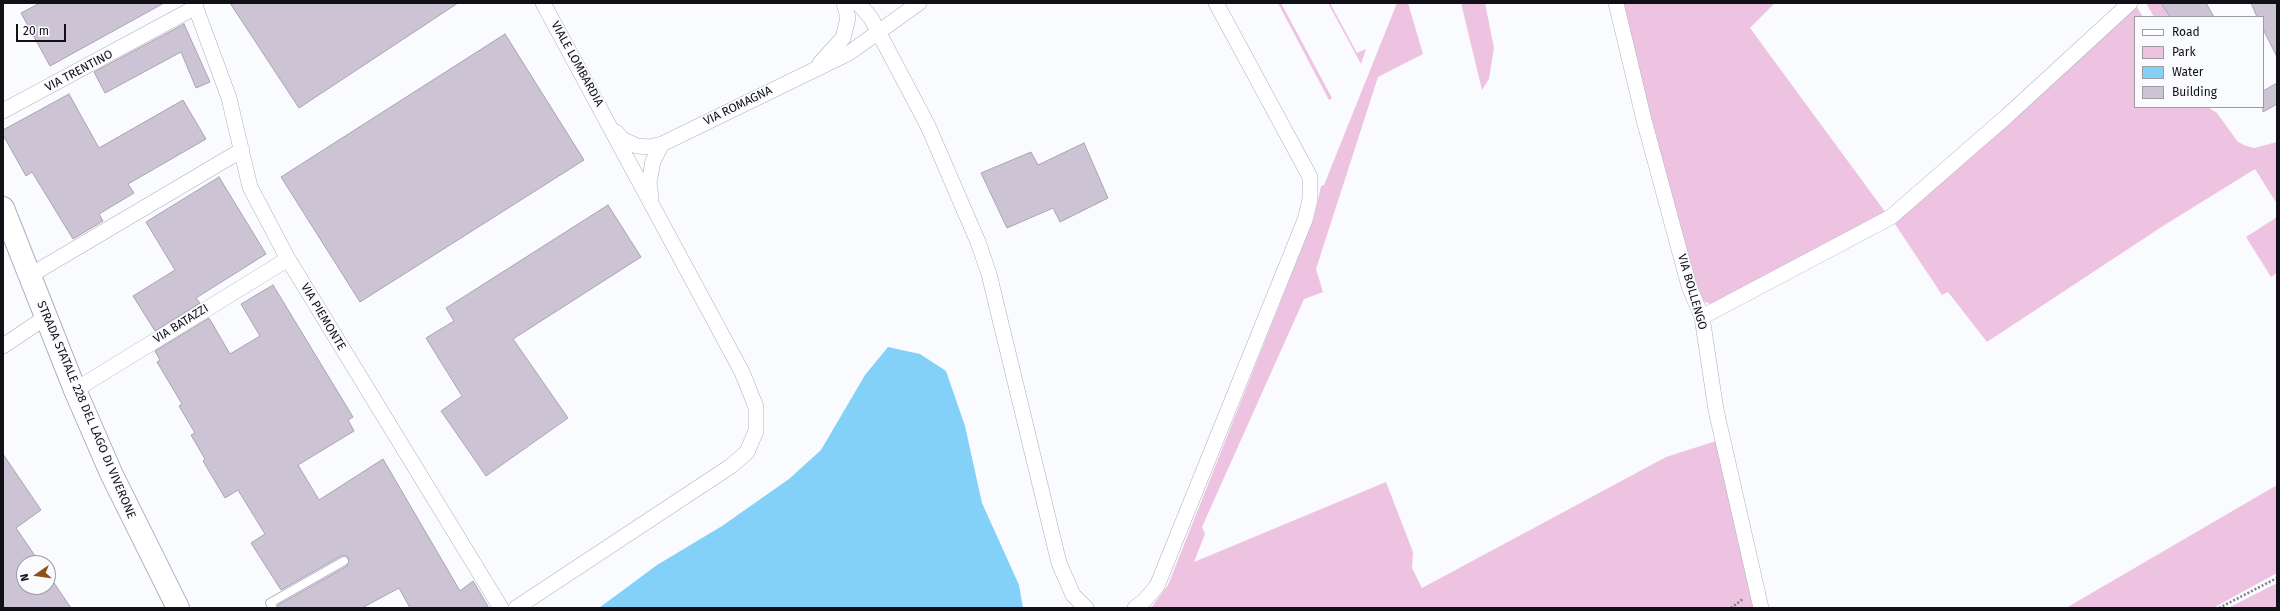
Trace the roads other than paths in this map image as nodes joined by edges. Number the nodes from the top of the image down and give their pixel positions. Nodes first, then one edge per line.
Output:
1 (543, 3) edge
2 (844, 3) edge
3 (858, 3) edge
4 (919, 3) edge
5 (1216, 3) edge
6 (1616, 3) edge
7 (2130, 3) edge
8 (195, 5) edge
9 (879, 33) junction
10 (814, 69) junction
11 (3, 111) edge
12 (610, 126) junction
13 (662, 144) junction
14 (242, 150) junction
15 (651, 205) junction
16 (3, 208) edge
17 (288, 259) junction
18 (29, 276) junction
19 (46, 317) junction
20 (1702, 317) junction
21 (3, 346) edge
22 (75, 390) junction
23 (344, 561) dead end
24 (1087, 607) edge
25 (178, 608) edge
26 (273, 608) edge
27 (501, 608) edge
28 (516, 608) edge
29 (1135, 608) edge
30 (1761, 608) edge

1 - 12 street, VIALE LOMBARDIA
2 - 10 street
3 - 9 street
4 - 9 street, VIA ROMAGNA
5 - 29 street
6 - 20 street, VIA BOLLENGO
7 - 20 street
8 - 11 street, VIA TRENTINO
8 - 14 street, VIA PIEMONTE
9 - 10 street, VIA ROMAGNA
9 - 24 street
10 - 13 street, VIA ROMAGNA
12 - 13 street, VIA ROMAGNA
12 - 15 street, VIALE LOMBARDIA
13 - 15 street
14 - 17 street, VIA PIEMONTE
14 - 18 street
15 - 28 street, VIALE LOMBARDIA
16 - 18 main road, STRADA STATALE 228 DEL LAGO DI VIVERONE
17 - 22 street, VIA BATAZZI
17 - 27 street, VIA PIEMONTE
18 - 19 main road, STRADA STATALE 228 DEL LAGO DI VIVERONE
19 - 21 street
19 - 22 main road, STRADA STATALE 228 DEL LAGO DI VIVERONE
20 - 30 street, VIA BOLLENGO
22 - 25 main road, STRADA STATALE 228 DEL LAGO DI VIVERONE
23 - 26 lane

